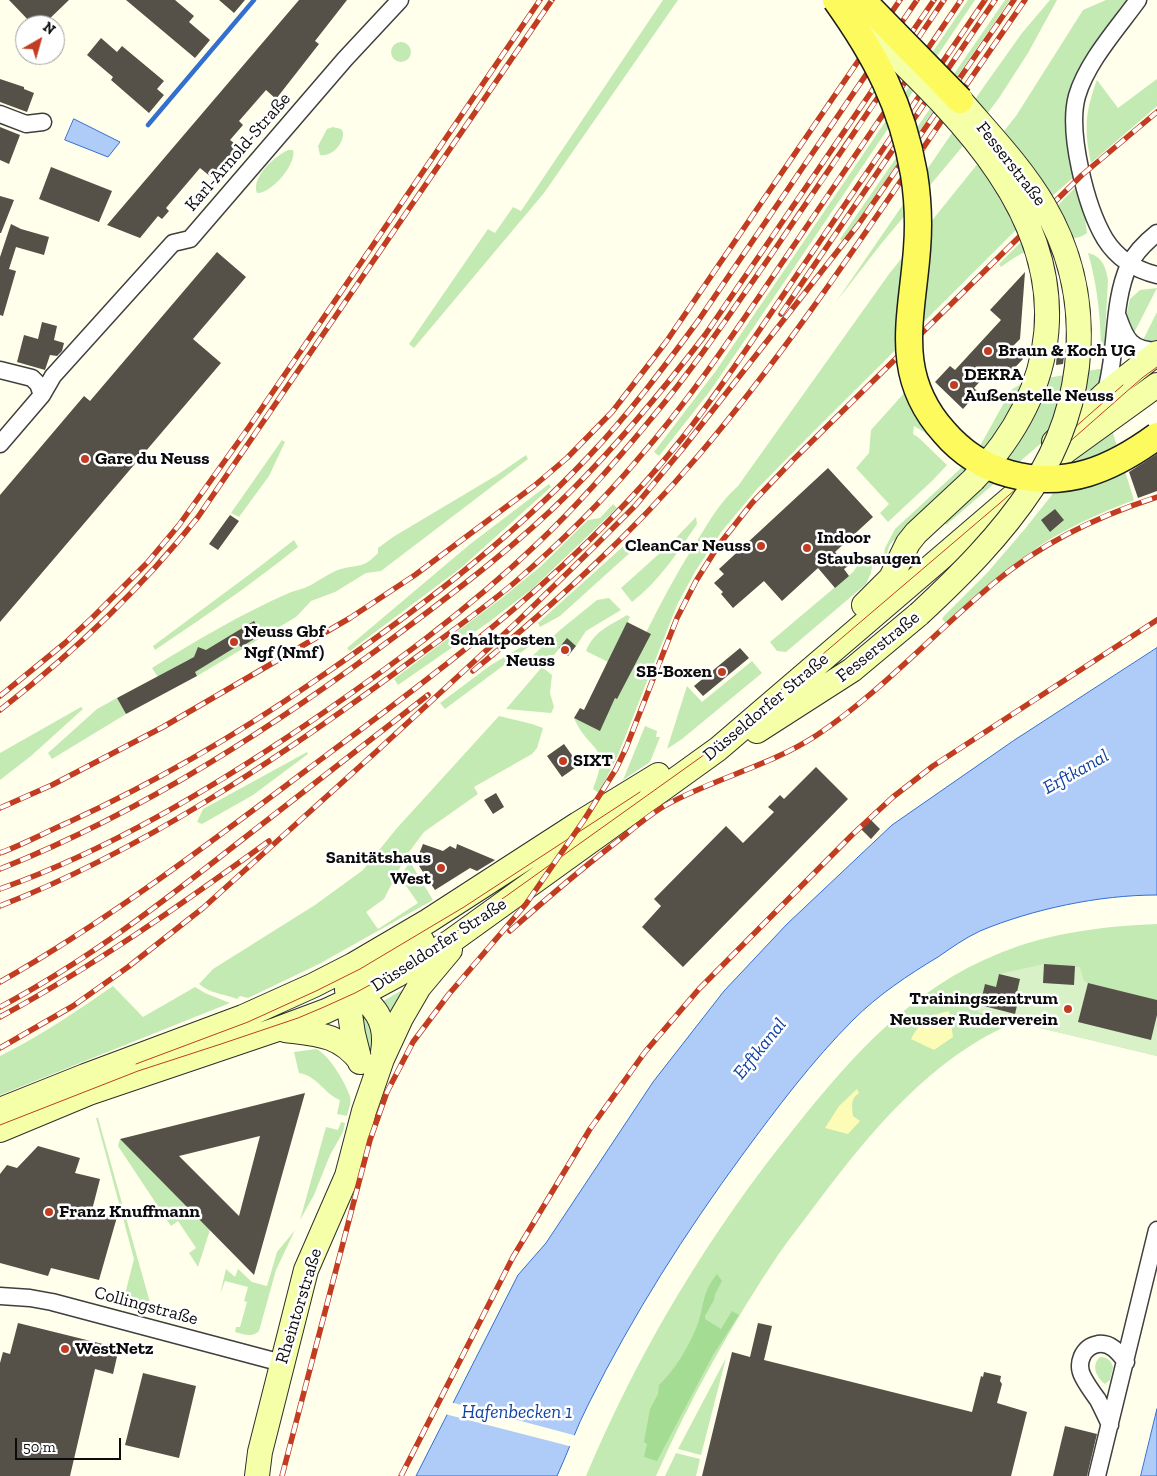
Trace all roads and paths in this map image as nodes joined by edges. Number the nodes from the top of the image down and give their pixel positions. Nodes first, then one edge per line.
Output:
1 (400, 0) edge
2 (838, 0) edge
3 (862, 0) edge
4 (1138, 0) edge
5 (960, 100) joint
6 (0, 114) edge
7 (43, 122) dead end
8 (1157, 233) edge
9 (1133, 258) junction
10 (1157, 275) edge
11 (1118, 315) junction
12 (1157, 352) edge
13 (0, 370) edge
14 (1157, 385) edge
15 (1105, 394) junction
16 (42, 395) junction
17 (1157, 436) edge
18 (0, 444) edge
19 (864, 605) junction
20 (658, 775) junction
21 (683, 776) junction
22 (474, 925) junction
23 (314, 986) junction
24 (355, 996) junction
25 (278, 1029) junction
26 (371, 1060) junction
27 (0, 1110) edge
28 (0, 1130) edge
29 (1157, 1230) edge
30 (0, 1296) edge
31 (282, 1362) junction
32 (1126, 1362) junction
33 (1110, 1425) junction
34 (257, 1476) edge
35 (1097, 1476) edge

1 - 16 street, Karl-Arnold-Straße
2 - 17 main road, Fesserstraße, bridge
2 - 19 main road, Fesserstraße, bridge
3 - 5 main road, Fesserstraße, bridge
4 - 9 street
5 - 21 main road, Fesserstraße, bridge
6 - 7 street
8 - 9 street
9 - 10 street
9 - 11 street
11 - 12 street
11 - 15 street
12 - 15 main road, Düsseldorfer Straße
13 - 16 street
14 - 21 main road, Düsseldorfer Straße
15 - 19 main road, Düsseldorfer Straße
16 - 18 street, Karl-Arnold-Straße
19 - 20 main road, Düsseldorfer Straße
20 - 23 main road, Düsseldorfer Straße
20 - 24 main road, Düsseldorfer Straße
21 - 22 main road, Düsseldorfer Straße
22 - 24 main road, Düsseldorfer Straße
22 - 26 main road
23 - 24 main road, Rheintorstraße
23 - 27 main road, Düsseldorfer Straße
24 - 25 main road, Düsseldorfer Straße
24 - 26 main road, Rheintorstraße
25 - 26 main road
25 - 28 main road, Düsseldorfer Straße
26 - 31 main road, Rheintorstraße
29 - 32 street
30 - 31 street, Collingstraße
31 - 34 main road, Rheintorstraße
32 - 33 street
32 - 33 street
33 - 35 street

